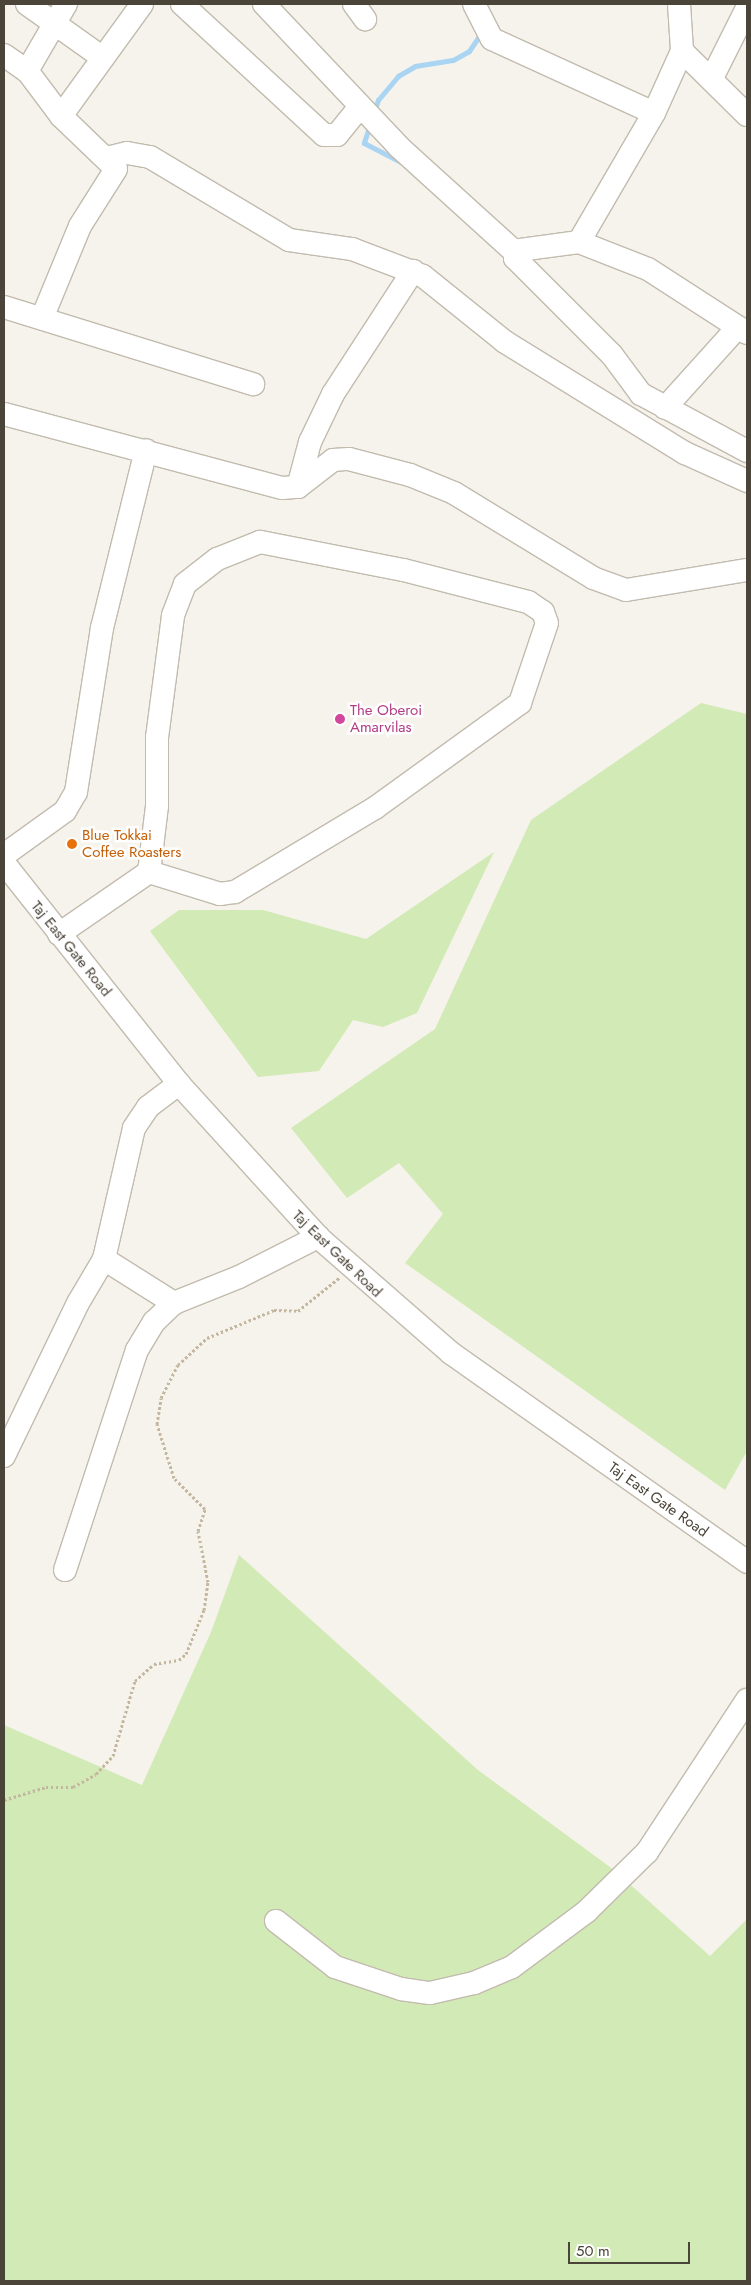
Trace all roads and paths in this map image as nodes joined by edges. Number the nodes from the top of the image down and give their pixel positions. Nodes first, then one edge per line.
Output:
1 (27, 4) edge
2 (66, 4) edge
3 (142, 4) edge
4 (182, 4) edge
5 (264, 4) edge
6 (474, 4) edge
7 (679, 4) edge
8 (747, 8) edge
9 (54, 24) junction
10 (682, 52) junction
11 (4, 55) edge
12 (103, 58) junction
13 (27, 71) junction
14 (712, 78) junction
15 (360, 107) junction
16 (654, 114) junction
17 (747, 115) edge
18 (61, 116) junction
19 (107, 158) junction
20 (579, 242) junction
21 (516, 254) junction
22 (413, 271) junction
23 (4, 307) edge
24 (42, 318) junction
25 (744, 330) edge
26 (253, 384) dead end
27 (665, 408) junction
28 (4, 414) edge
29 (146, 450) junction
30 (747, 451) edge
31 (747, 481) edge
32 (298, 487) junction
33 (747, 570) edge
34 (4, 855) edge
35 (4, 864) edge
36 (149, 872) junction
37 (60, 934) junction
38 (179, 1084) junction
39 (318, 1237) junction
40 (104, 1259) junction
41 (351, 1268) junction
42 (174, 1303) junction
43 (4, 1456) edge
44 (747, 1562) edge
45 (65, 1570) dead end
46 (747, 1700) edge
47 (4, 1800) edge
48 (276, 1921) dead end

1 - 9 street
2 - 9 street
3 - 12 street
4 - 15 street
5 - 15 street
6 - 16 street
7 - 10 street
8 - 14 street
9 - 12 street
9 - 13 street
10 - 14 street
10 - 16 street
11 - 13 street
12 - 18 street
13 - 18 street
14 - 17 street
15 - 21 street
16 - 20 street
18 - 19 street
19 - 22 street
19 - 24 street
20 - 21 street
20 - 25 street
21 - 27 street
22 - 31 street
22 - 32 street
23 - 24 street
24 - 26 street
25 - 27 street
27 - 30 street
28 - 29 street
29 - 32 street
29 - 34 street
32 - 33 street
35 - 37 street, Taj East Gate Road
36 - 36 street
36 - 37 street
37 - 38 street, Taj East Gate Road
38 - 39 street, Taj East Gate Road
38 - 40 street
39 - 41 street, Taj East Gate Road
39 - 42 street
40 - 42 street
40 - 43 street
41 - 44 street, Taj East Gate Road
41 - 47 path
42 - 45 street
46 - 48 street

